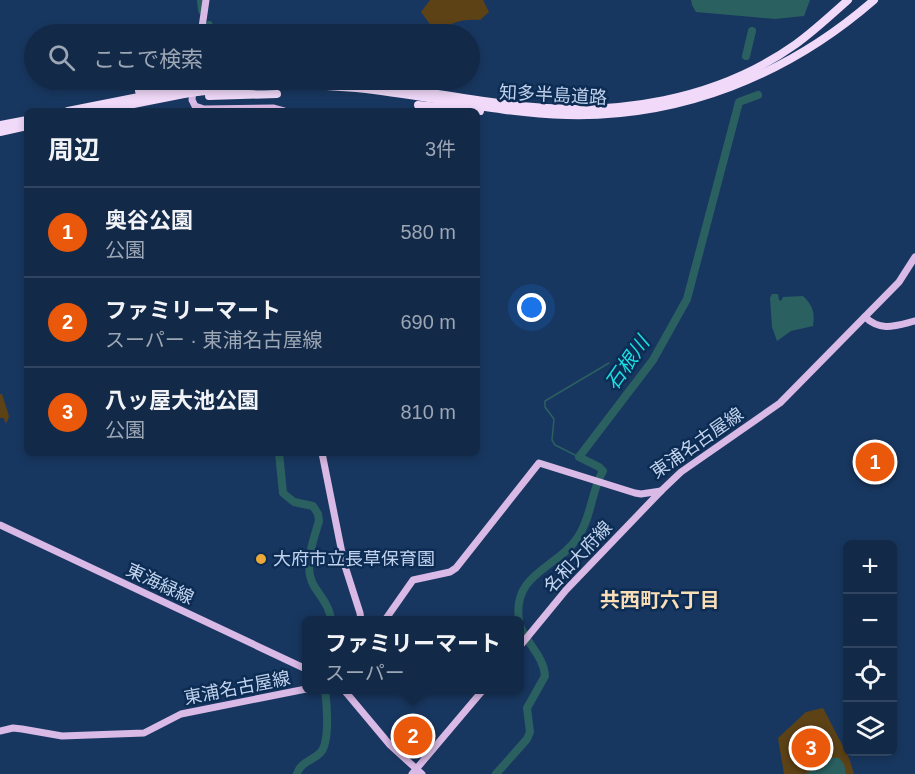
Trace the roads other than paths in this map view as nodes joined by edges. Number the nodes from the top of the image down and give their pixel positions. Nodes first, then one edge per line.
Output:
1 (206, 0) edge
2 (848, 0) edge
3 (874, 0) edge
4 (202, 24) edge
5 (183, 90) edge
6 (196, 90) edge
7 (212, 90) edge
8 (370, 90) edge
9 (415, 90) edge
10 (443, 90) edge
11 (277, 94) dead end
12 (495, 102) junction
13 (418, 105) dead end
14 (102, 108) edge
15 (201, 108) edge
16 (442, 108) edge
17 (480, 111) edge
18 (522, 112) junction
19 (24, 121) edge
20 (0, 125) edge
21 (24, 127) edge
22 (0, 132) edge
23 (915, 257) edge
24 (865, 317) junction
25 (915, 321) edge
26 (323, 456) edge
27 (661, 491) junction
28 (0, 525) edge
29 (360, 616) edge
30 (388, 616) edge
31 (524, 640) edge
32 (302, 667) edge
33 (302, 690) edge
34 (347, 694) edge
35 (480, 694) edge
36 (0, 731) edge
37 (416, 772) edge

1 - 4 main road
2 - 12 highway, 知多半島道路
3 - 18 highway, 知多半島道路
5 - 14 highway, 知多半島道路
6 - 15 main road
7 - 11 highway
8 - 18 highway, 知多半島道路
9 - 12 highway, 知多半島道路
10 - 12 highway
13 - 16 highway
17 - 18 highway
19 - 20 highway
21 - 22 highway
23 - 24 main road
24 - 25 main road
24 - 27 main road, 東浦名古屋線
26 - 29 main road
27 - 30 main road, 東浦名古屋線
27 - 31 main road, 名和大府線
28 - 32 main road, 東海緑線
33 - 36 main road, 東浦名古屋線
34 - 37 main road
35 - 37 main road

